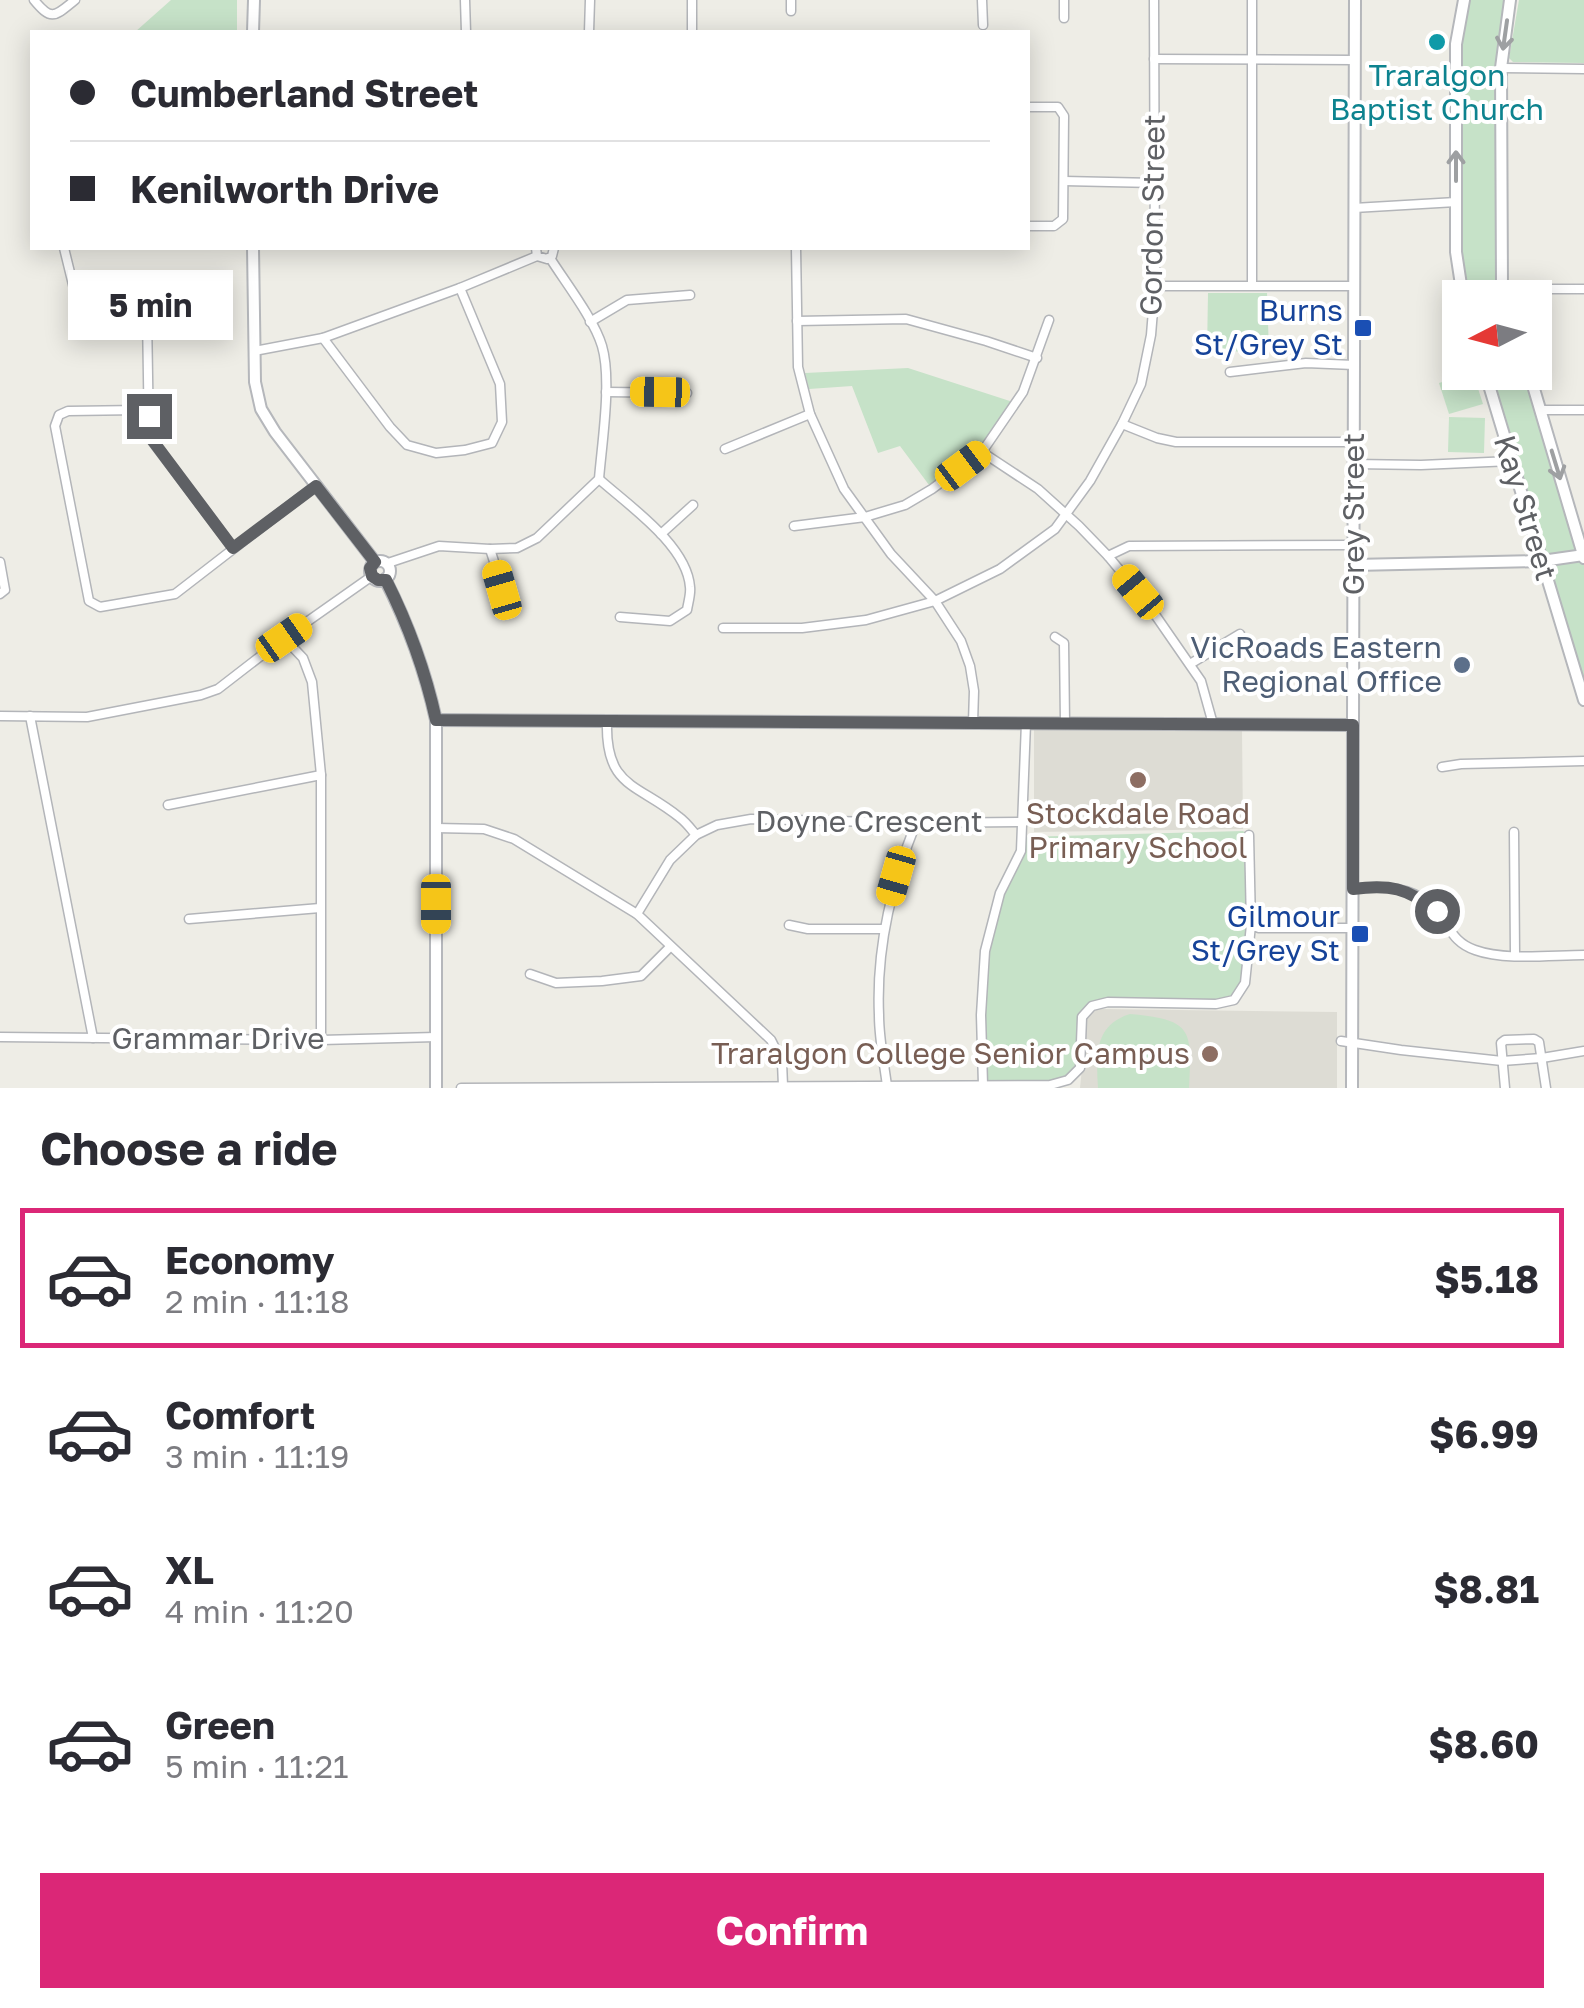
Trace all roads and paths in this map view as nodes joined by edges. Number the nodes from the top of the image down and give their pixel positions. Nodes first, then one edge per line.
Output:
1 (34, 0) edge
2 (75, 0) edge
3 (254, 0) edge
4 (465, 0) edge
5 (590, 0) edge
6 (692, 0) edge
7 (791, 0) edge
8 (982, 0) edge
9 (1064, 0) edge
10 (1154, 0) edge
11 (1252, 0) edge
12 (1354, 0) edge
13 (1464, 0) edge
14 (1510, 0) edge
15 (791, 11) dead end
16 (1064, 18) dead end
17 (983, 25) dead end
18 (254, 30) edge
19 (466, 30) edge
20 (589, 30) edge
21 (692, 30) edge
22 (1154, 59) junction
23 (1252, 60) junction
24 (1354, 60) junction
25 (1501, 68) junction
26 (1584, 70) edge
27 (1030, 107) edge
28 (1064, 181) junction
29 (1155, 183) junction
30 (1456, 202) junction
31 (1354, 208) junction
32 (1030, 226) edge
33 (64, 250) edge
34 (253, 250) edge
35 (553, 250) edge
36 (796, 250) edge
37 (537, 252) edge
38 (550, 258) junction
39 (1460, 280) edge
40 (1504, 280) edge
41 (1252, 284) junction
42 (1155, 286) junction
43 (1354, 286) junction
44 (460, 288) junction
45 (1584, 289) edge
46 (1552, 290) edge
47 (690, 295) dead end
48 (1049, 320) dead end
49 (797, 321) junction
50 (590, 322) junction
51 (323, 338) junction
52 (254, 350) junction
53 (1037, 358) junction
54 (1354, 365) junction
55 (1230, 372) dead end
56 (1490, 390) edge
57 (1534, 390) edge
58 (606, 392) junction
59 (688, 393) dead end
60 (1540, 410) junction
61 (1584, 410) edge
62 (810, 414) junction
63 (149, 416) junction
64 (1122, 424) junction
65 (1354, 442) junction
66 (725, 448) dead end
67 (982, 452) junction
68 (1510, 461) junction
69 (1354, 464) junction
70 (599, 479) junction
71 (316, 486) junction
72 (693, 505) dead end
73 (1064, 514) junction
74 (866, 517) junction
75 (794, 526) dead end
76 (661, 534) junction
77 (1354, 545) junction
78 (233, 548) junction
79 (490, 549) junction
80 (1108, 556) junction
81 (1584, 556) edge
82 (1542, 561) junction
83 (0, 562) edge
84 (375, 562) junction
85 (388, 563) junction
86 (1354, 565) junction
87 (372, 576) junction
88 (386, 580) junction
89 (0, 594) edge
90 (935, 601) junction
91 (507, 602) dead end
92 (620, 616) dead end
93 (723, 628) dead end
94 (1240, 634) dead end
95 (1055, 637) dead end
96 (284, 638) junction
97 (1190, 664) junction
98 (1584, 700) edge
99 (0, 716) edge
100 (30, 716) junction
101 (436, 720) junction
102 (607, 720) junction
103 (973, 723) junction
104 (1026, 723) junction
105 (1065, 723) junction
106 (1213, 724) junction
107 (1353, 725) junction
108 (1584, 760) edge
109 (1442, 767) dead end
110 (321, 776) junction
111 (168, 805) dead end
112 (1024, 822) junction
113 (916, 823) junction
114 (436, 828) junction
115 (1514, 832) dead end
116 (696, 835) junction
117 (1249, 836) dead end
118 (1353, 889) junction
119 (320, 908) junction
120 (637, 914) junction
121 (189, 919) dead end
122 (789, 925) dead end
123 (1251, 925) junction
124 (1353, 928) junction
125 (884, 929) junction
126 (670, 946) junction
127 (1515, 955) junction
128 (1584, 955) edge
129 (530, 974) dead end
130 (0, 1037) edge
131 (436, 1037) junction
132 (94, 1038) junction
133 (321, 1040) junction
134 (1347, 1041) junction
135 (1584, 1052) edge
136 (1542, 1058) junction
137 (1502, 1061) junction
138 (983, 1085) junction
139 (782, 1086) edge
140 (887, 1086) junction
141 (631, 1087) edge
142 (810, 1087) edge
143 (436, 1088) edge
144 (461, 1088) edge
145 (1352, 1088) edge
146 (1505, 1088) edge
147 (1546, 1088) edge

1 - 2 street
3 - 18 street
4 - 19 street
5 - 20 street
6 - 21 street
7 - 15 street
8 - 17 street
9 - 16 street
10 - 22 street, Gordon Street
11 - 23 street
12 - 24 street, Grey Street
30 -> 13 street
14 -> 25 street
22 - 23 street
22 - 29 street, Gordon Street
23 - 24 street
23 - 41 street
24 - 31 street, Grey Street
25 - 26 street
25 - 40 street
27 - 28 street
28 - 29 street
28 - 32 street
29 - 42 street, Gordon Street
30 - 31 street
30 - 39 street
31 - 43 street, Grey Street
33 - 63 street
34 - 52 street
35 - 38 street
36 - 49 street
37 - 38 street
37 - 44 street
38 - 50 street
41 - 42 street
41 - 43 street
42 - 64 street, Gordon Street
43 - 54 street, Grey Street
44 - 51 street
44 - 51 street
45 - 46 street
47 - 50 street
48 - 53 street
49 - 53 street
49 - 62 street
50 - 58 street
51 - 52 street
52 - 71 street
53 - 67 street
54 - 55 street
54 - 65 street, Grey Street
56 - 68 street, Kay Street
57 - 60 street, Kay Street
58 - 59 street
58 - 70 street
60 - 61 street
60 -> 81 street, Kay Street
62 - 66 street
62 - 74 street
63 - 78 street
63 - 78 street
64 - 65 street
64 - 73 street, Gordon Street
65 - 69 street, Grey Street
67 - 73 street
67 - 74 street
68 - 69 street
68 - 82 street, Kay Street
69 - 77 street, Grey Street
70 - 76 street
70 - 79 street
71 - 78 street
71 - 84 street
72 - 76 street
73 - 80 street
73 - 90 street, Gordon Street
74 - 75 street
74 - 90 street
76 - 92 street
77 - 80 street
77 - 86 street, Grey Street
79 - 85 street
79 - 91 street
80 - 97 street
81 - 82 street
82 - 86 street
82 - 98 street, Kay Street
83 - 89 street
84 - 85 street
84 - 87 street
85 - 88 street
86 - 107 street, Grey Street
87 - 88 street
87 - 96 street
88 - 101 street
90 - 93 street, Gordon Street
90 - 103 street
94 - 97 street
95 - 105 street
96 - 100 street
96 - 110 street
97 - 106 street
99 - 100 street
100 - 132 street
101 - 102 street
101 - 114 street
102 - 103 street
102 - 116 street
103 - 104 street
104 - 105 street
104 - 112 street
105 - 106 street
106 - 107 street
107 - 118 street, Grey Street
108 - 109 street
110 - 111 street
110 - 119 street
112 - 113 street, Doyne Crescent
112 - 138 street
113 - 116 street, Doyne Crescent
113 - 125 street
114 - 120 street
114 - 131 street
115 - 127 street
116 - 120 street
117 - 123 street
118 - 124 street, Grey Street
118 - 127 street
119 - 121 street
119 - 133 street
120 - 126 street
122 - 125 street
123 - 124 street
123 - 138 street
124 - 134 street, Grey Street
125 - 140 street
126 - 129 street
126 - 139 street
127 - 128 street
130 - 132 street, Grammar Drive
131 - 133 street, Grammar Drive
131 - 143 street
132 - 133 street, Grammar Drive
134 - 137 street
134 - 145 street, Grey Street
135 - 136 street
136 - 137 street
136 - 137 street
136 - 147 street
137 - 146 street
138 - 140 street
139 - 141 street
139 - 142 street
140 - 142 street
141 - 144 street

